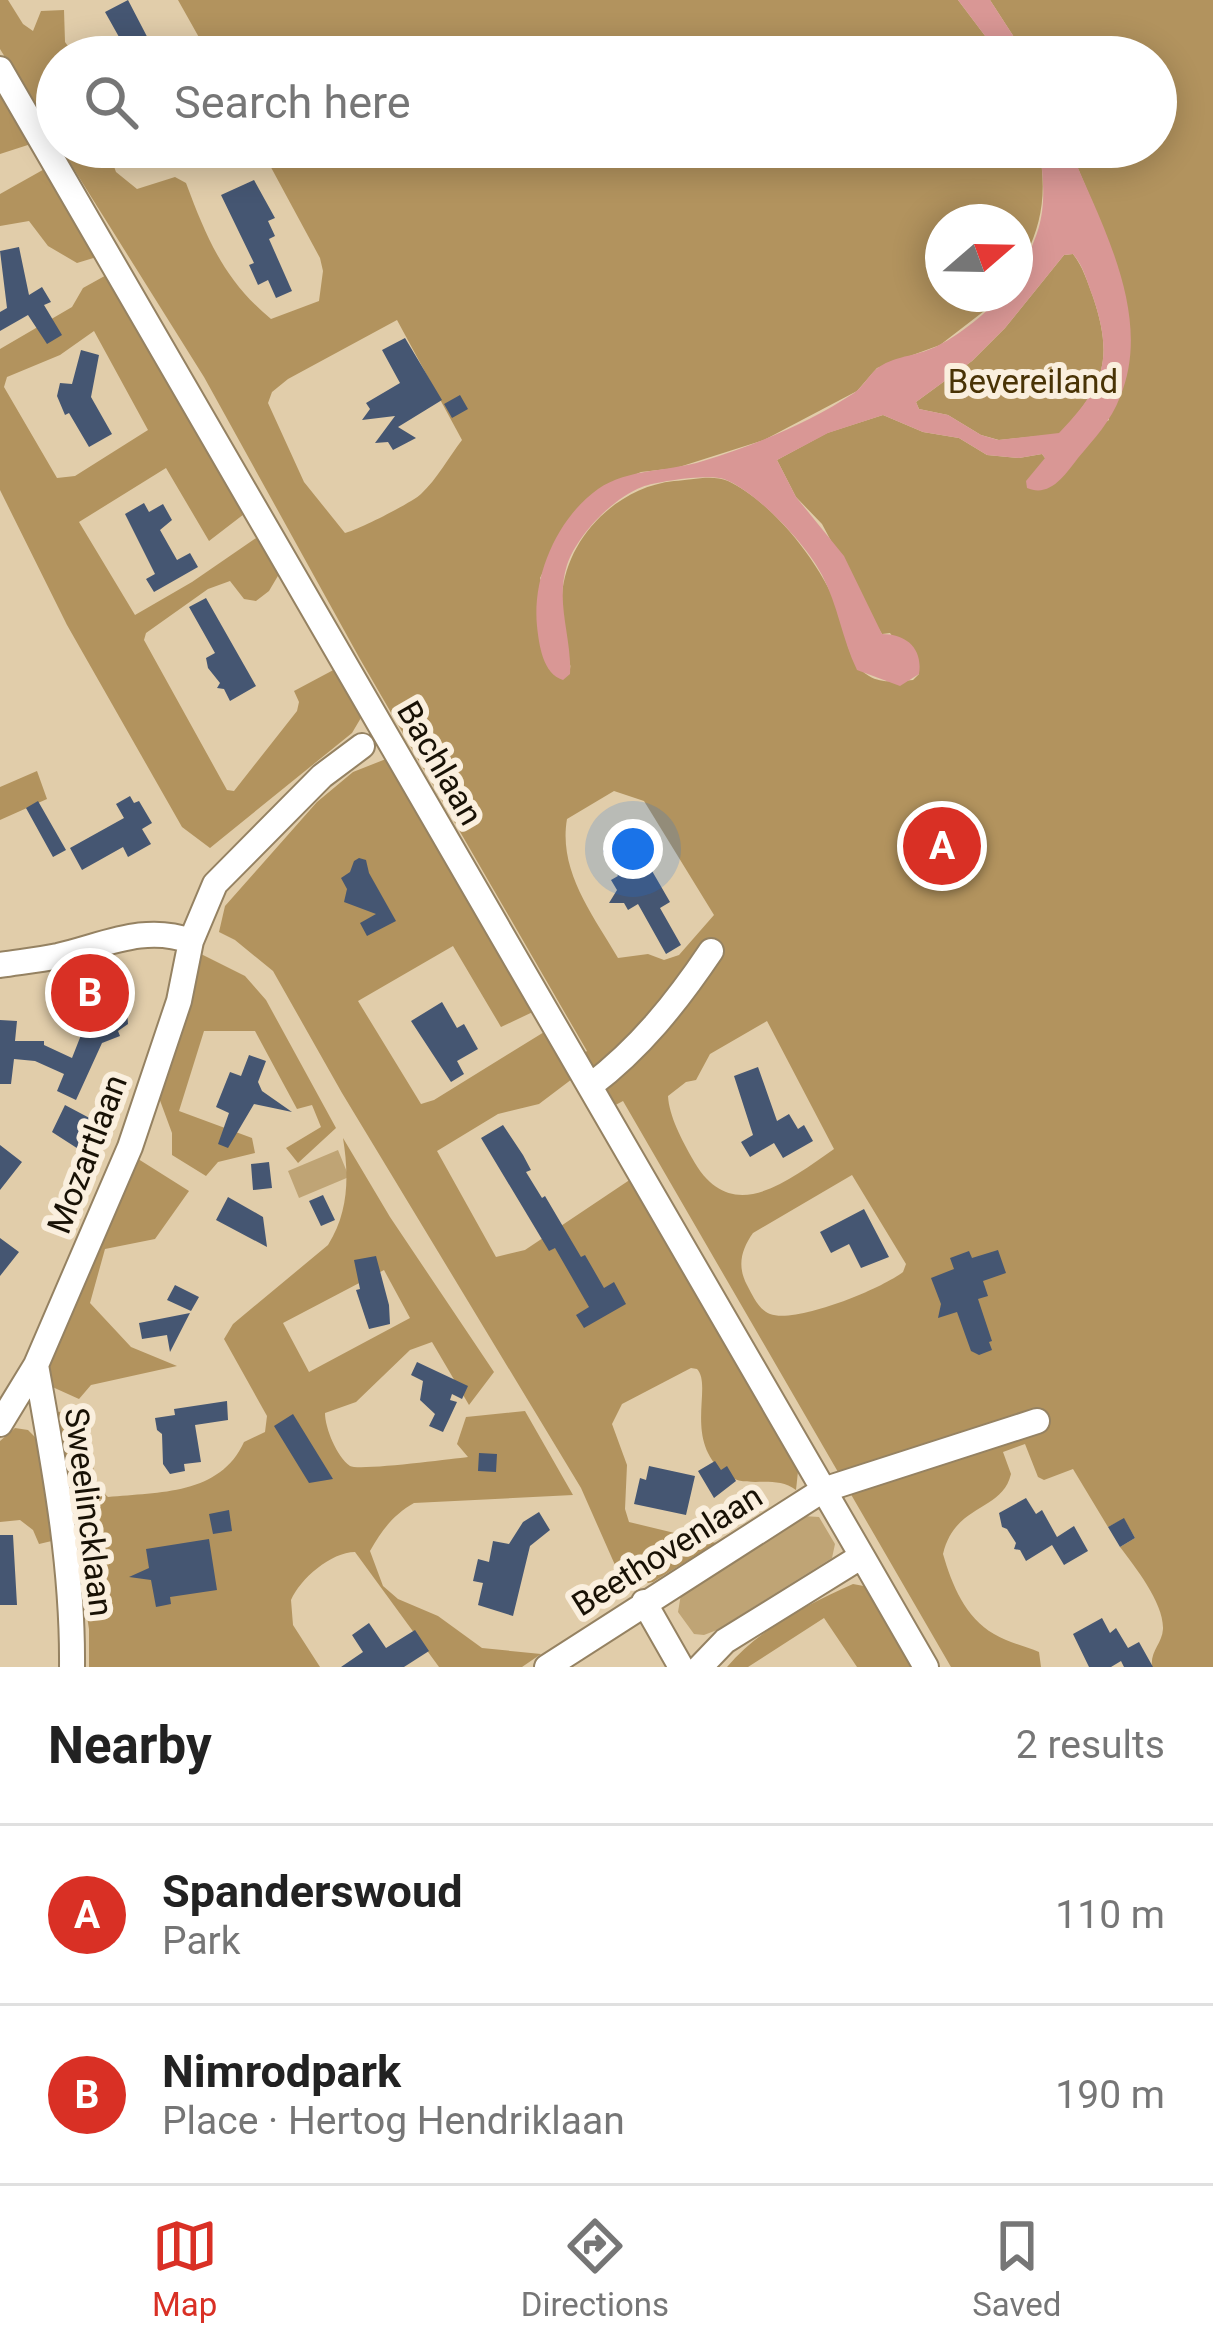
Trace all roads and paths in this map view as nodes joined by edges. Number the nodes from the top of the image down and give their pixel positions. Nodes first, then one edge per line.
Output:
1 (0, 69) edge
2 (36, 131) edge
3 (57, 168) edge
4 (362, 746) dead end
5 (191, 941) junction
6 (711, 952) dead end
7 (0, 965) edge
8 (590, 1086) junction
9 (36, 1365) junction
10 (1037, 1421) dead end
11 (0, 1424) edge
12 (823, 1490) junction
13 (862, 1556) junction
14 (644, 1602) junction
15 (71, 1667) edge
16 (547, 1667) edge
17 (680, 1667) edge
18 (700, 1667) edge
19 (926, 1667) edge

1 - 2 street, Bachlaan
3 - 8 street, Bachlaan
4 - 5 street, Mozartlaan
5 - 7 street
5 - 9 street, Mozartlaan
6 - 8 street
8 - 12 street, Bachlaan
9 - 11 street, Mozartlaan
9 - 15 street, Sweelincklaan
10 - 12 street, Beethovenlaan
12 - 13 street
12 - 14 street, Beethovenlaan
13 - 18 street
13 - 19 street
14 - 16 street, Beethovenlaan
14 - 17 street

